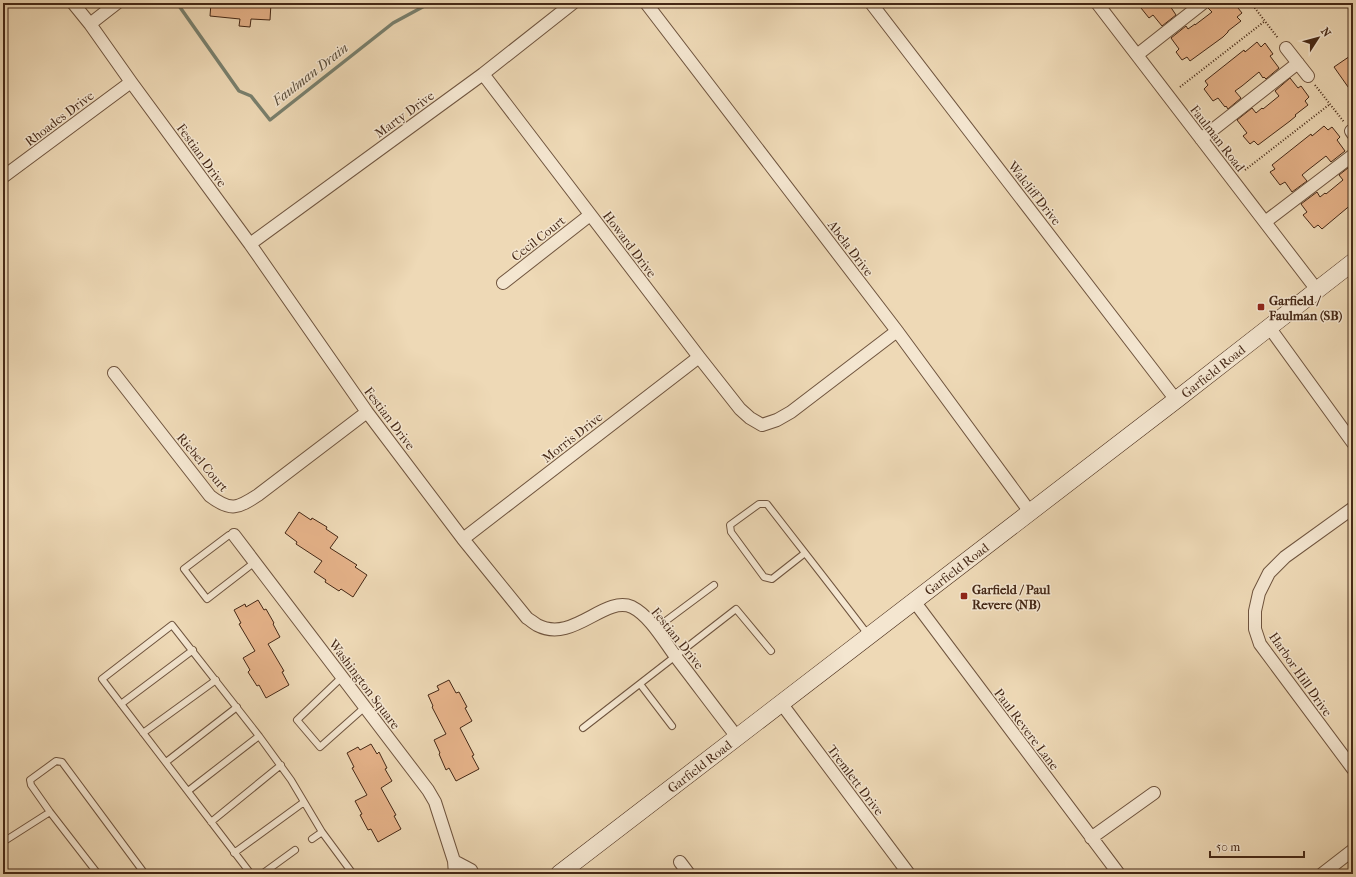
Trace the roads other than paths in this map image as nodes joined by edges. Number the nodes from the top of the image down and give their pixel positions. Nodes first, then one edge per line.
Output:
1 (74, 3) edge
2 (117, 3) edge
3 (572, 3) edge
4 (646, 3) edge
5 (871, 3) edge
6 (1097, 3) edge
7 (1202, 3) edge
8 (90, 24) junction
9 (1286, 48) road end
10 (1137, 55) junction
11 (1298, 63) junction
12 (483, 74) junction
13 (1308, 76) road end
14 (131, 82) junction
15 (1201, 139) junction
16 (1353, 155) edge
17 (3, 177) edge
18 (590, 214) junction
19 (1265, 222) junction
20 (250, 244) junction
21 (1353, 262) edge
22 (503, 283) dead end
23 (1317, 290) junction
24 (1269, 327) junction
25 (896, 331) junction
26 (699, 357) junction
27 (114, 373) dead end
28 (1176, 400) junction
29 (367, 412) junction
30 (1353, 443) edge
31 (1353, 508) edge
32 (1030, 512) junction
33 (234, 535) joint
34 (463, 538) junction
35 (805, 553) junction
36 (255, 562) junction
37 (714, 585) dead end
38 (914, 601) junction
39 (655, 629) junction
40 (869, 636) junction
41 (192, 650) junction
42 (771, 651) dead end
43 (676, 656) junction
44 (342, 677) junction
45 (216, 680) junction
46 (640, 684) junction
47 (781, 703) junction
48 (121, 704) junction
49 (237, 707) junction
50 (365, 707) junction
51 (672, 726) dead end
52 (583, 728) dead end
53 (143, 733) junction
54 (260, 736) junction
55 (736, 737) junction
56 (166, 762) junction
57 (280, 765) junction
58 (1353, 769) edge
59 (188, 791) junction
60 (1154, 793) dead end
61 (304, 802) junction
62 (50, 812) junction
63 (211, 822) junction
64 (322, 832) junction
65 (312, 838) dead end
66 (1091, 838) junction
67 (3, 842) edge
68 (295, 850) dead end
69 (1353, 850) edge
70 (234, 853) junction
71 (454, 861) junction
72 (680, 862) dead end
73 (98, 874) edge
74 (145, 874) edge
75 (251, 874) edge
76 (262, 874) edge
77 (353, 874) edge
78 (455, 874) edge
79 (473, 874) edge
80 (559, 874) edge
81 (689, 874) edge
82 (909, 874) edge
83 (1119, 874) edge
84 (1322, 874) edge

1 - 8 street, Festian Drive
2 - 8 street
3 - 12 street, Marty Drive
4 - 25 street, Abela Drive
5 - 28 street, Walcliff Drive
6 - 10 street, Faulman Road
7 - 10 street
8 - 14 street, Festian Drive
9 - 11 street
10 - 15 street, Faulman Road
11 - 13 street
11 - 15 street
12 - 18 street, Howard Drive
12 - 20 street, Marty Drive
14 - 17 street, Rhoades Drive
14 - 20 street, Festian Drive
15 - 19 street, Faulman Road
16 - 19 street
18 - 22 street, Cecil Court
18 - 26 street, Howard Drive
19 - 23 street, Faulman Road
20 - 29 street, Festian Drive
21 - 23 main road, Garfield Road
23 - 24 main road, Garfield Road
24 - 28 main road, Garfield Road
24 - 30 street
25 - 26 street, Howard Drive
25 - 32 street, Abela Drive
26 - 34 street, Morris Drive
27 - 29 street, Riebel Court
28 - 32 main road, Garfield Road
29 - 34 street, Festian Drive
31 - 58 street, Harbor Hill Drive
32 - 38 main road, Garfield Road
33 - 36 street, Washington Square
33 - 36 lane
34 - 39 street, Festian Drive
35 - 35 lane
35 - 40 lane
36 - 44 street, Washington Square
37 - 39 lane
38 - 40 main road, Garfield Road
38 - 66 street, Paul Revere Lane
39 - 43 street, Festian Drive
40 - 47 main road, Garfield Road
41 - 45 lane
41 - 48 lane
41 - 48 lane
42 - 43 lane
43 - 46 lane
43 - 55 street, Festian Drive
44 - 50 street, Washington Square
44 - 50 lane
45 - 49 lane
45 - 53 lane
46 - 51 lane
46 - 52 lane
47 - 55 main road, Garfield Road
47 - 82 street, Tremlett Drive
48 - 53 lane
49 - 54 lane
49 - 56 lane
50 - 71 street, Washington Square
53 - 56 lane
54 - 57 lane
54 - 59 lane
55 - 80 main road, Garfield Road
56 - 59 lane
57 - 61 lane
57 - 63 lane
59 - 63 lane
60 - 66 street
61 - 64 lane
61 - 70 lane
62 - 67 lane
62 - 73 lane
62 - 74 lane
63 - 70 lane
64 - 65 lane
64 - 77 lane
66 - 83 street, Paul Revere Lane
68 - 76 lane
69 - 84 street
70 - 75 lane
71 - 78 street, Washington Square
71 - 79 street
72 - 81 street

